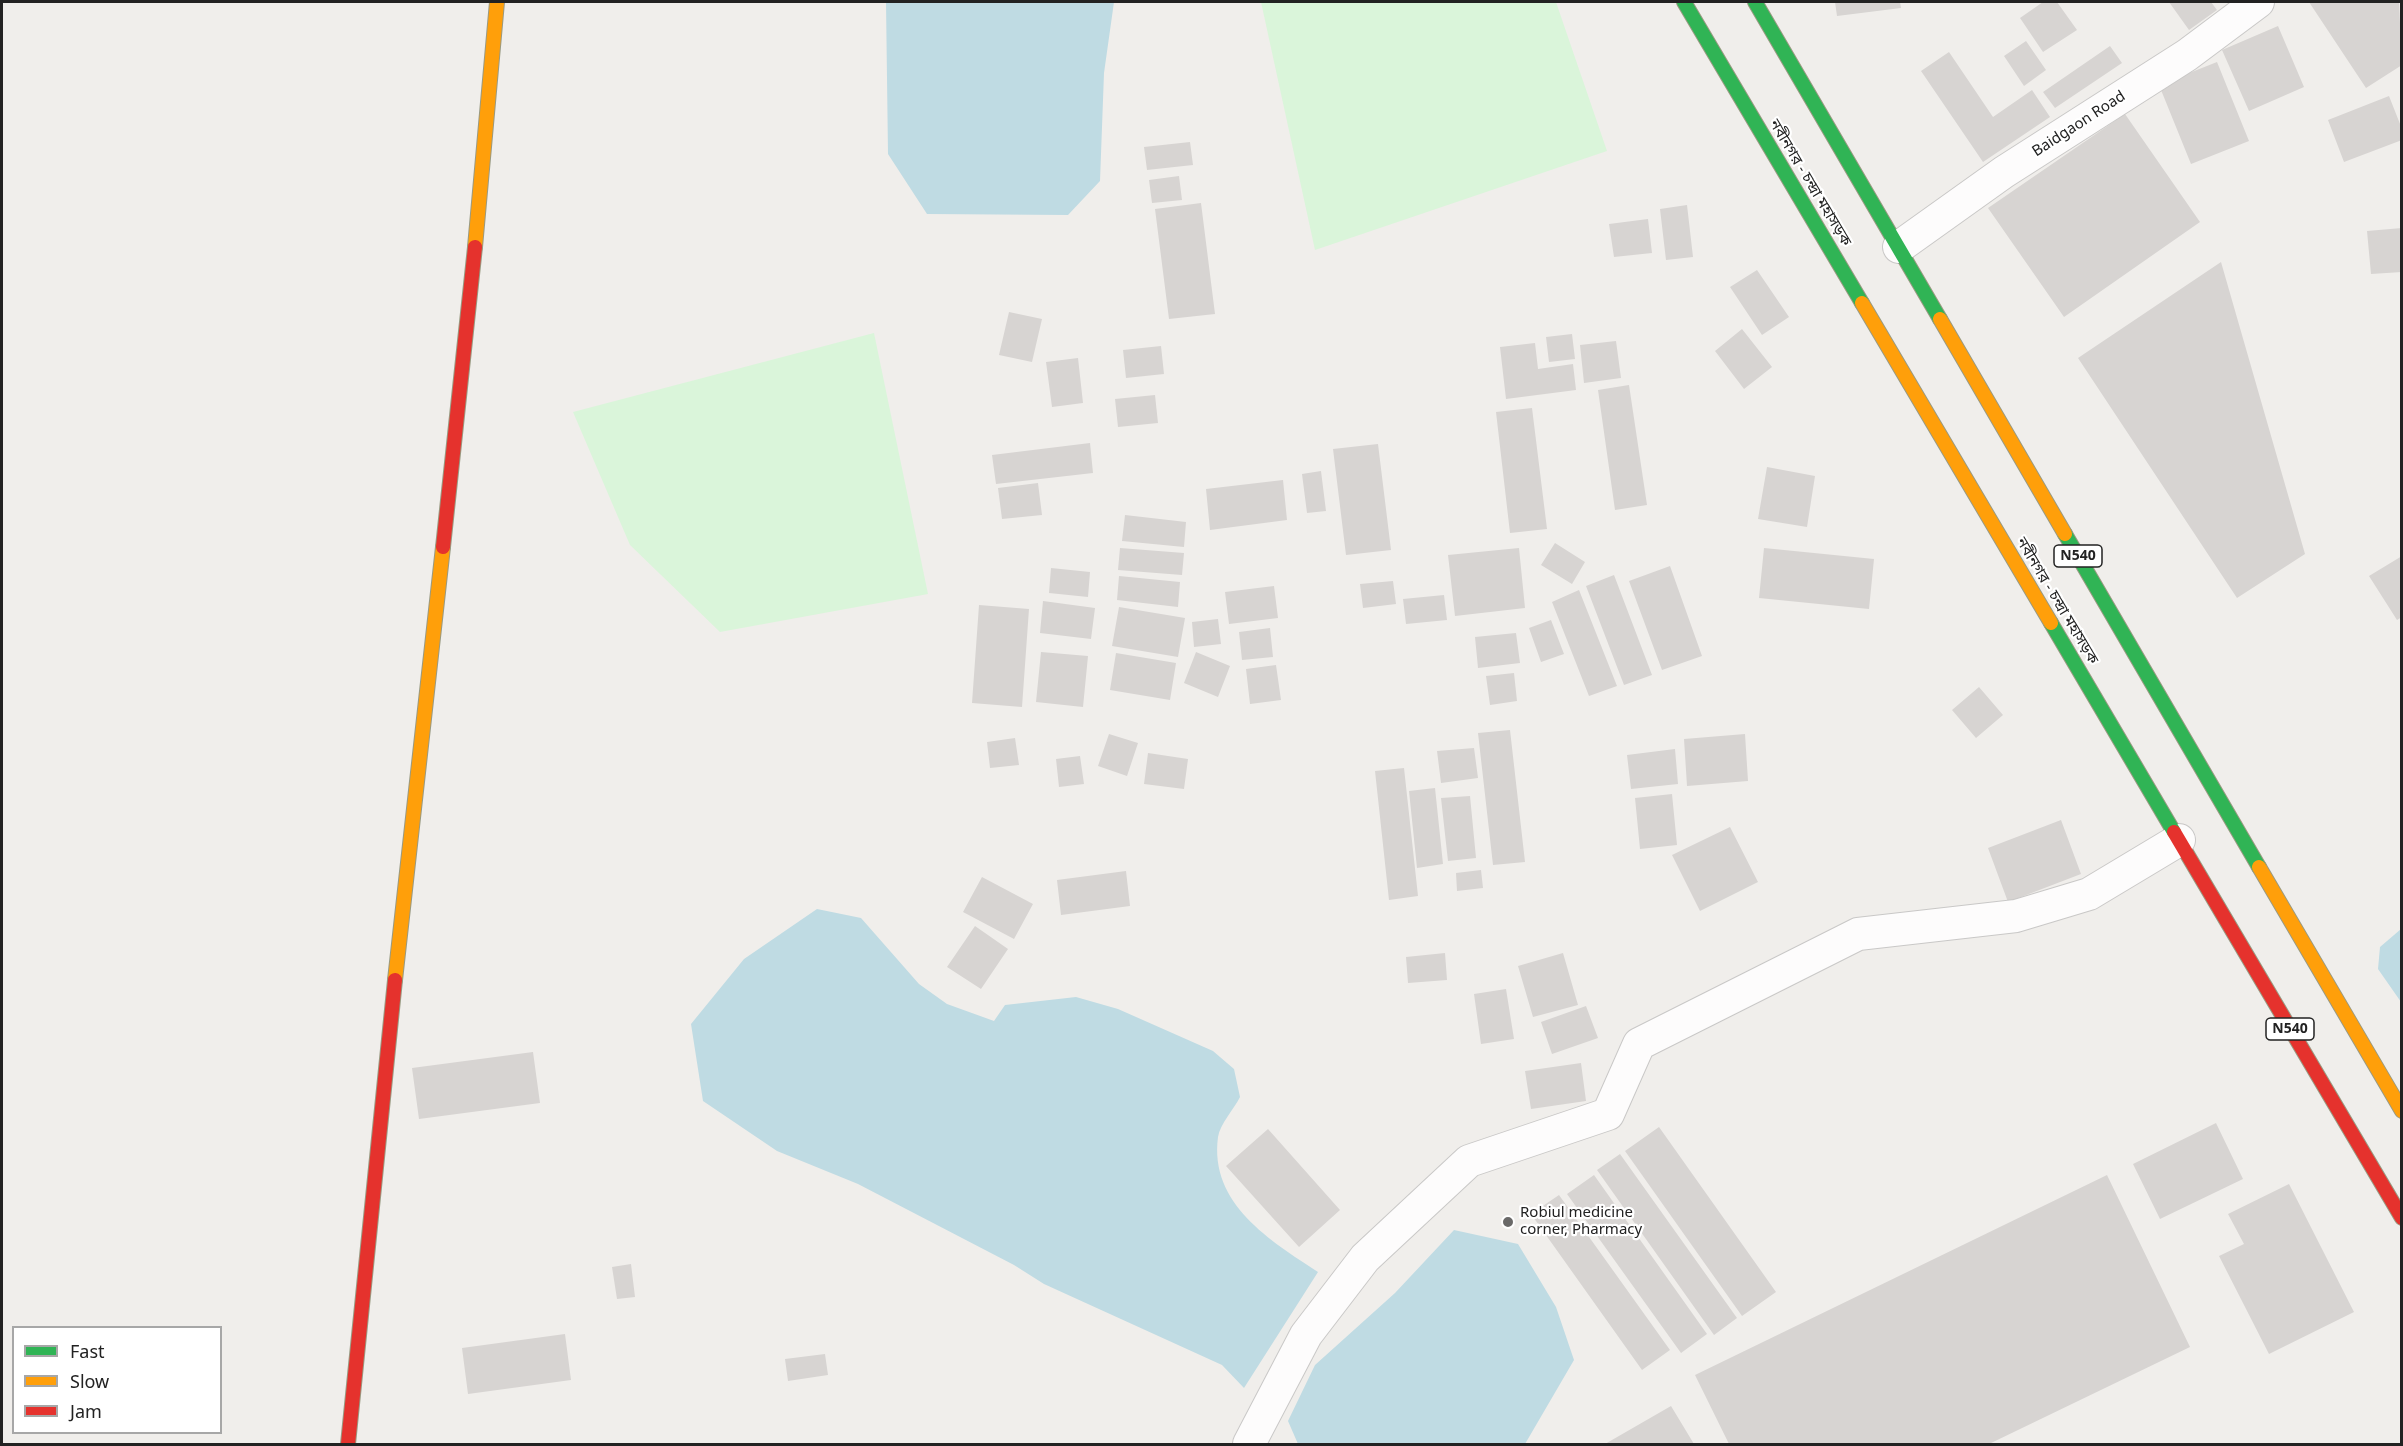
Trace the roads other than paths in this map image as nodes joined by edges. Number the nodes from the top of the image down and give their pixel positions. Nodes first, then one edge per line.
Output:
1 (497, 2) edge
2 (1684, 2) edge
3 (1755, 2) edge
4 (2258, 2) edge
5 (1899, 247) junction
6 (2179, 840) junction
7 (2402, 1111) edge
8 (2402, 1218) edge
9 (348, 1444) edge
10 (1249, 1444) edge

1 - 9 main road
2 - 6 main road, নবীনগর - চন্দ্রা মহাসড়ক / N540
3 - 5 main road, N540
4 - 5 street, Baidgaon Road
5 - 7 main road, N540
6 - 8 main road, নবীনগর - চন্দ্রা মহাসড়ক / N540
6 - 10 street

